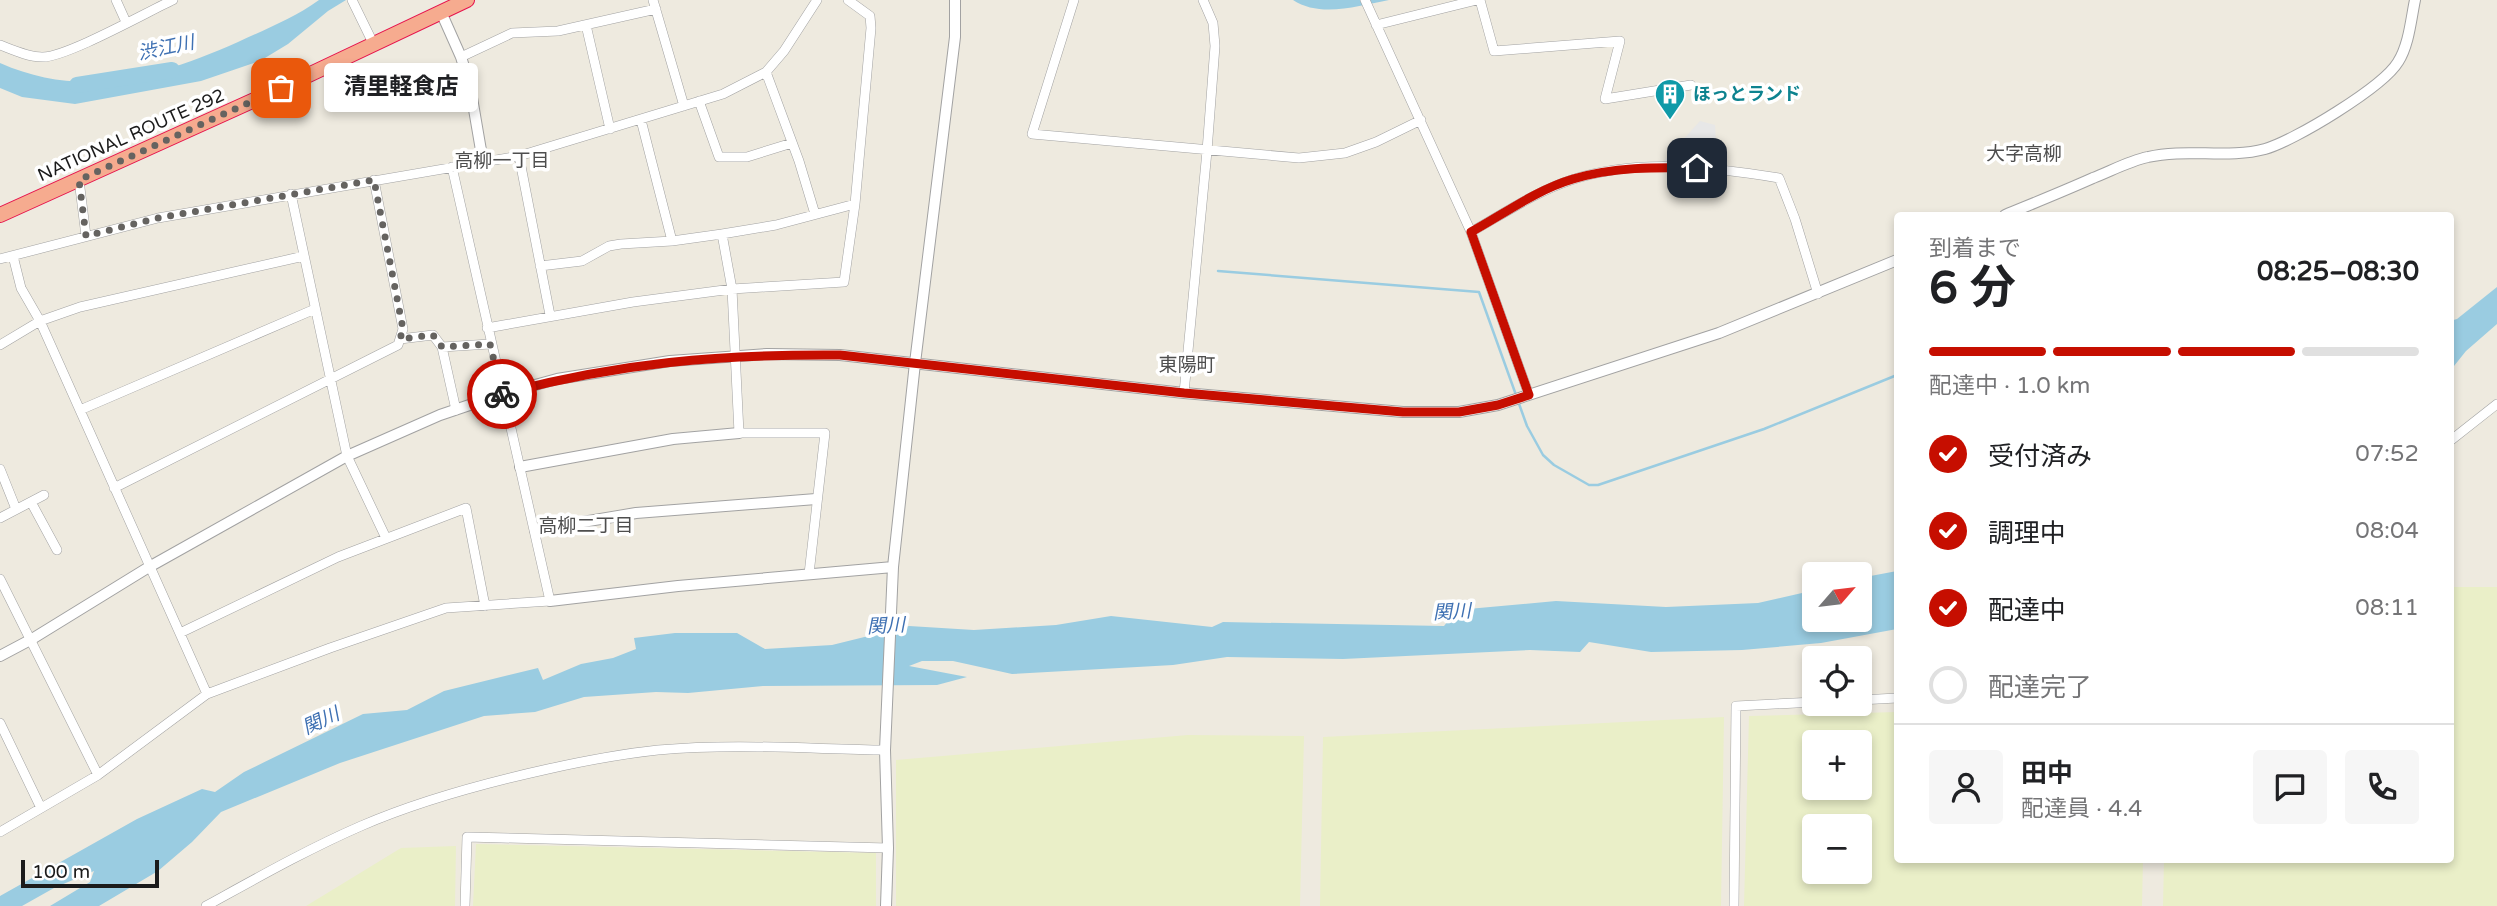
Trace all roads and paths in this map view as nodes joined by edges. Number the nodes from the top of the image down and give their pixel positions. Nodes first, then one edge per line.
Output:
1 (116, 0) edge
2 (173, 0) edge
3 (352, 0) edge
4 (467, 0) edge
5 (817, 0) edge
6 (848, 0) edge
7 (955, 0) edge
8 (1074, 0) edge
9 (1203, 0) edge
10 (1364, 0) edge
11 (1479, 0) edge
12 (2415, 0) edge
13 (654, 5) edge
14 (441, 12) junction
15 (126, 22) junction
16 (586, 25) junction
17 (1376, 25) junction
18 (373, 43) junction
19 (0, 45) edge
20 (461, 57) junction
21 (766, 72) junction
22 (1691, 85) dead end
23 (699, 101) junction
24 (684, 106) junction
25 (641, 120) junction
26 (1420, 120) junction
27 (610, 129) junction
28 (792, 143) junction
29 (1207, 151) junction
30 (519, 156) junction
31 (484, 162) junction
32 (452, 167) junction
33 (79, 180) junction
34 (374, 180) junction
35 (291, 194) junction
36 (855, 204) junction
37 (2012, 212) edge
38 (815, 214) junction
39 (0, 215) edge
40 (1471, 232) junction
41 (722, 234) junction
42 (86, 236) junction
43 (672, 241) junction
44 (13, 256) junction
45 (304, 256) junction
46 (0, 259) edge
47 (1894, 261) edge
48 (540, 266) junction
49 (732, 289) junction
50 (1818, 295) junction
51 (316, 309) junction
52 (550, 315) junction
53 (40, 321) junction
54 (487, 328) junction
55 (400, 339) junction
56 (490, 344) junction
57 (0, 345) edge
58 (442, 347) junction
59 (735, 355) junction
60 (915, 363) junction
61 (331, 379) junction
62 (1184, 393) junction
63 (502, 394) junction
64 (1529, 395) junction
65 (2497, 404) edge
66 (80, 410) junction
67 (456, 410) junction
68 (739, 433) junction
69 (2454, 438) edge
70 (348, 456) junction
71 (520, 467) junction
72 (0, 469) edge
73 (114, 488) junction
74 (44, 495) dead end
75 (817, 499) junction
76 (31, 502) junction
77 (16, 509) junction
78 (0, 518) edge
79 (535, 530) junction
80 (386, 538) junction
81 (57, 550) dead end
82 (149, 567) junction
83 (893, 571) junction
84 (809, 574) junction
85 (0, 579) edge
86 (550, 601) junction
87 (485, 606) junction
88 (180, 633) junction
89 (32, 639) junction
90 (0, 656) edge
91 (207, 694) junction
92 (1894, 698) edge
93 (1872, 699) edge
94 (1802, 703) edge
95 (0, 723) edge
96 (885, 750) junction
97 (98, 775) junction
98 (41, 807) junction
99 (0, 832) edge
100 (888, 848) junction
101 (206, 906) edge
102 (465, 906) edge
103 (886, 906) edge
104 (1734, 906) edge

1 - 15 street
2 - 15 street
3 - 18 street
4 - 14 highway, NATIONAL ROUTE 292
5 - 21 street
6 - 36 street
7 - 60 street
8 - 29 street
9 - 29 street
10 - 17 street
11 - 17 street
11 - 22 street
12 - 37 street
13 - 16 street
13 - 24 street
14 - 18 highway, NATIONAL ROUTE 292
14 - 20 street
15 - 19 street
16 - 20 street
16 - 27 street
17 - 26 street
18 - 33 highway, NATIONAL ROUTE 292
20 - 31 street
21 - 23 street
21 - 28 street
23 - 24 street
23 - 28 street
24 - 25 street
25 - 27 street
25 - 43 street
26 - 29 street
26 - 40 street
27 - 30 street
28 - 38 street
29 - 62 street
30 - 31 street
30 - 48 street
31 - 32 street
32 - 34 street
32 - 54 street
33 - 39 highway, NATIONAL ROUTE 292
33 - 42 street
34 - 35 street
34 - 55 street
35 - 42 street
35 - 45 street
36 - 38 street
36 - 49 street
38 - 41 street
40 - 50 street
40 - 64 street
41 - 43 street
41 - 49 street
42 - 44 street
43 - 48 street
44 - 46 street
44 - 53 street
45 - 51 street
45 - 53 street
47 - 50 street
48 - 52 street
49 - 52 street
49 - 59 street
50 - 64 street
51 - 61 street
51 - 66 street
52 - 54 street
53 - 57 street
53 - 66 street
54 - 56 street
55 - 58 street
55 - 61 street
56 - 58 street
56 - 63 street
58 - 67 street
59 - 60 street
59 - 63 street
59 - 68 street
60 - 62 street
60 - 83 street
61 - 70 street
61 - 73 street
62 - 64 street
63 - 67 street
63 - 71 street
65 - 69 street
66 - 73 street
67 - 70 street
68 - 71 street
68 - 75 street
70 - 80 street
70 - 82 street
71 - 79 street
72 - 77 street
73 - 82 street
74 - 76 street
75 - 79 street
75 - 84 street
76 - 77 street
76 - 81 street
77 - 78 street
79 - 86 street
80 - 87 street
80 - 88 street
82 - 88 street
82 - 89 street
83 - 84 street
83 - 96 street
84 - 86 street
85 - 89 street
86 - 87 street
87 - 91 street
88 - 91 street
89 - 90 street
89 - 97 street
91 - 97 street
92 - 93 street
94 - 104 street
95 - 98 street
96 - 100 street
96 - 101 street
97 - 98 street
98 - 99 street
100 - 102 street
100 - 103 street

